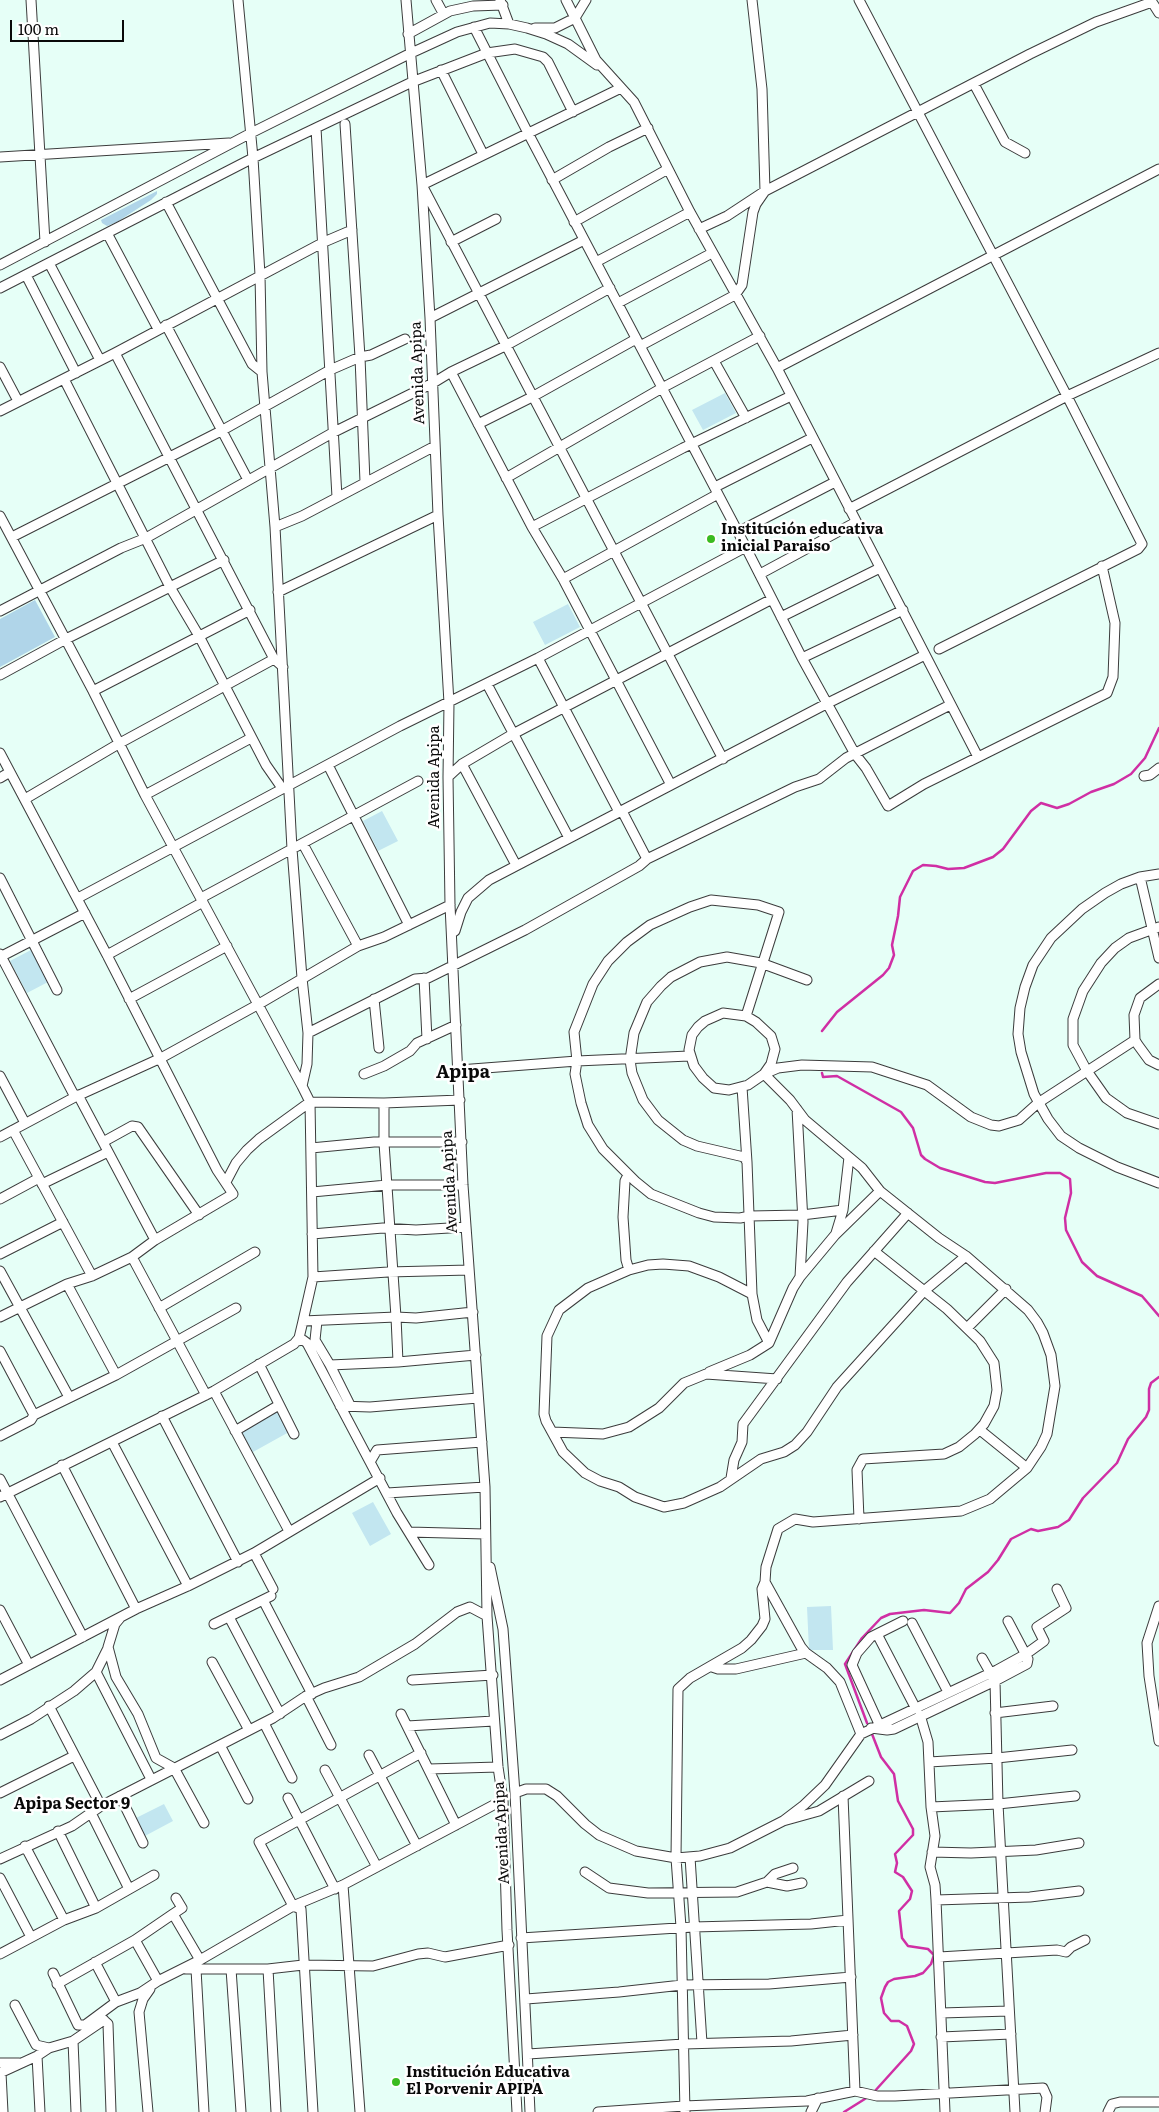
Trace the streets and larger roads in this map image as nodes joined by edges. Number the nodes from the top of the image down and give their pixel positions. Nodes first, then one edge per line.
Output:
1 (31, 0) edge
2 (238, 0) edge
3 (406, 0) edge
4 (436, 0) edge
5 (566, 0) edge
6 (586, 0) edge
7 (752, 0) edge
8 (859, 0) edge
9 (501, 2) edge
10 (1135, 3) edge
11 (443, 13) junction
12 (1159, 13) edge
13 (575, 18) junction
14 (509, 24) junction
15 (474, 27) junction
16 (527, 28) junction
17 (408, 34) junction
18 (487, 53) junction
19 (409, 54) junction
20 (602, 68) junction
21 (441, 70) junction
22 (412, 82) junction
23 (974, 84) junction
24 (620, 88) junction
25 (573, 112) junction
26 (919, 113) junction
27 (345, 124) dead end
28 (316, 128) junction
29 (648, 128) junction
30 (251, 133) junction
31 (528, 133) junction
32 (234, 143) junction
33 (1025, 153) dead end
34 (39, 154) junction
35 (484, 154) junction
36 (0, 157) edge
37 (253, 158) junction
38 (668, 169) junction
39 (1159, 169) edge
40 (552, 180) junction
41 (422, 185) junction
42 (765, 191) junction
43 (166, 202) junction
44 (690, 212) junction
45 (496, 219) dead end
46 (574, 222) junction
47 (699, 229) junction
48 (352, 230) junction
49 (106, 233) junction
50 (584, 240) junction
51 (45, 242) junction
52 (324, 242) junction
53 (451, 242) junction
54 (712, 253) junction
55 (992, 256) junction
56 (596, 262) junction
57 (49, 263) junction
58 (0, 265) edge
59 (26, 275) junction
60 (260, 275) junction
61 (0, 288) edge
62 (610, 288) junction
63 (478, 294) junction
64 (735, 295) junction
65 (216, 298) junction
66 (618, 303) junction
67 (430, 318) junction
68 (162, 327) junction
69 (760, 336) junction
70 (405, 339) dead end
71 (638, 342) junction
72 (505, 346) junction
73 (115, 353) junction
74 (1159, 353) edge
75 (360, 357) junction
76 (100, 360) junction
77 (714, 361) junction
78 (0, 367) edge
79 (777, 368) junction
80 (330, 370) junction
81 (262, 372) junction
82 (451, 372) junction
83 (76, 373) junction
84 (64, 379) junction
85 (433, 383) junction
86 (662, 388) junction
87 (791, 396) junction
88 (1066, 396) junction
89 (532, 397) junction
90 (18, 401) junction
91 (267, 406) junction
92 (0, 411) edge
93 (362, 418) junction
94 (746, 418) junction
95 (478, 424) junction
96 (221, 431) junction
97 (334, 432) junction
98 (812, 438) junction
99 (692, 444) junction
100 (435, 446) junction
101 (559, 446) junction
102 (170, 457) junction
103 (271, 468) junction
104 (506, 478) junction
105 (248, 480) junction
106 (365, 482) junction
107 (835, 482) junction
108 (118, 484) junction
109 (717, 491) junction
110 (337, 497) junction
111 (585, 499) junction
112 (197, 509) junction
113 (850, 510) junction
114 (438, 514) junction
115 (0, 516) edge
116 (856, 522) junction
117 (275, 527) junction
118 (532, 527) junction
119 (738, 532) junction
120 (12, 537) junction
121 (146, 538) junction
122 (746, 547) junction
123 (613, 551) junction
124 (224, 560) junction
125 (1102, 566) junction
126 (880, 568) junction
127 (760, 574) junction
128 (563, 579) junction
129 (170, 586) junction
130 (40, 590) junction
131 (278, 592) junction
132 (772, 599) junction
133 (641, 602) junction
134 (0, 610) edge
135 (250, 610) junction
136 (903, 610) junction
137 (781, 617) junction
138 (590, 631) junction
139 (199, 636) junction
140 (66, 639) junction
141 (940, 649) dead end
142 (668, 654) junction
143 (925, 655) junction
144 (538, 658) junction
145 (802, 658) junction
146 (274, 659) junction
147 (283, 667) junction
148 (0, 675) edge
149 (616, 682) junction
150 (487, 684) junction
151 (224, 686) junction
152 (93, 691) junction
153 (449, 703) junction
154 (828, 703) junction
155 (950, 705) junction
156 (565, 708) junction
157 (513, 734) junction
158 (251, 738) junction
159 (120, 742) junction
160 (0, 753) edge
161 (855, 754) junction
162 (978, 757) junction
163 (722, 759) junction
164 (462, 764) junction
165 (328, 765) junction
166 (1159, 768) edge
167 (10, 772) junction
168 (1144, 776) dead end
169 (448, 777) junction
170 (0, 778) edge
171 (418, 781) dead end
172 (671, 785) junction
173 (286, 786) junction
174 (145, 795) junction
175 (24, 799) junction
176 (621, 812) junction
177 (354, 816) junction
178 (569, 838) junction
179 (303, 844) junction
180 (174, 847) junction
181 (292, 849) junction
182 (647, 859) junction
183 (516, 865) junction
184 (1159, 874) edge
185 (1140, 877) junction
186 (0, 878) edge
187 (78, 898) junction
188 (202, 900) junction
189 (450, 905) junction
190 (85, 913) junction
191 (409, 925) junction
192 (1156, 928) edge
193 (452, 939) junction
194 (33, 941) junction
195 (227, 946) junction
196 (358, 946) junction
197 (107, 955) junction
198 (0, 956) edge
199 (1159, 958) edge
200 (761, 963) junction
201 (454, 964) junction
202 (302, 978) junction
203 (424, 978) junction
204 (807, 980) dead end
205 (1159, 984) edge
206 (58, 990) dead end
207 (130, 999) junction
208 (374, 999) junction
209 (259, 1004) junction
210 (746, 1016) junction
211 (456, 1025) junction
212 (308, 1033) junction
213 (427, 1039) junction
214 (1135, 1040) junction
215 (379, 1048) dead end
216 (689, 1056) junction
217 (161, 1058) junction
218 (630, 1060) junction
219 (577, 1061) junction
220 (1159, 1065) edge
221 (459, 1070) junction
222 (1087, 1071) junction
223 (364, 1074) dead end
224 (764, 1074) junction
225 (0, 1076) edge
226 (302, 1086) junction
227 (742, 1088) junction
228 (76, 1096) junction
229 (460, 1100) junction
230 (310, 1102) junction
231 (384, 1103) junction
232 (1038, 1103) junction
233 (797, 1108) junction
234 (25, 1123) junction
235 (1159, 1124) edge
236 (13, 1130) junction
237 (0, 1137) edge
238 (103, 1142) junction
239 (462, 1142) junction
240 (384, 1143) junction
241 (311, 1148) junction
242 (108, 1152) junction
243 (849, 1157) junction
244 (747, 1162) junction
245 (628, 1175) junction
246 (40, 1181) junction
247 (226, 1182) junction
248 (1159, 1183) edge
249 (387, 1184) junction
250 (463, 1185) junction
251 (880, 1191) junction
252 (312, 1192) junction
253 (0, 1199) edge
254 (843, 1210) junction
255 (908, 1213) junction
256 (199, 1214) junction
257 (750, 1216) junction
258 (802, 1216) junction
259 (63, 1222) junction
260 (466, 1227) junction
261 (390, 1229) junction
262 (312, 1234) junction
263 (835, 1235) junction
264 (155, 1240) junction
265 (874, 1251) junction
266 (255, 1252) dead end
267 (0, 1254) edge
268 (966, 1256) junction
269 (132, 1257) junction
270 (469, 1270) junction
271 (629, 1270) junction
272 (0, 1272) edge
273 (393, 1273) junction
274 (92, 1276) junction
275 (800, 1277) junction
276 (313, 1278) junction
277 (67, 1284) junction
278 (1006, 1289) junction
279 (924, 1291) junction
280 (752, 1294) junction
281 (20, 1307) junction
282 (159, 1308) junction
283 (236, 1308) dead end
284 (473, 1312) junction
285 (0, 1317) edge
286 (396, 1317) junction
287 (316, 1321) junction
288 (303, 1322) junction
289 (967, 1328) junction
290 (177, 1340) junction
291 (297, 1341) junction
292 (769, 1343) junction
293 (0, 1351) edge
294 (476, 1355) junction
295 (398, 1362) junction
296 (259, 1364) junction
297 (330, 1365) junction
298 (706, 1374) junction
299 (116, 1375) junction
300 (777, 1379) junction
301 (210, 1393) junction
302 (69, 1397) junction
303 (478, 1398) junction
304 (279, 1405) junction
305 (345, 1406) junction
306 (34, 1415) junction
307 (162, 1416) junction
308 (980, 1430) junction
309 (235, 1431) junction
310 (552, 1432) junction
311 (294, 1434) dead end
312 (0, 1436) edge
313 (112, 1442) junction
314 (482, 1442) junction
315 (370, 1462) junction
316 (62, 1465) junction
317 (1026, 1468) junction
318 (380, 1478) junction
319 (731, 1478) junction
320 (0, 1479) edge
321 (485, 1487) junction
322 (386, 1494) junction
323 (4, 1496) edge
324 (859, 1519) junction
325 (289, 1531) junction
326 (409, 1532) junction
327 (485, 1534) junction
328 (254, 1553) junction
329 (486, 1554) junction
330 (238, 1562) junction
331 (429, 1566) dead end
332 (765, 1582) junction
333 (188, 1586) junction
334 (1057, 1589) dead end
335 (269, 1595) junction
336 (1159, 1606) edge
337 (136, 1609) junction
338 (0, 1610) edge
339 (122, 1616) junction
340 (487, 1616) junction
341 (228, 1617) junction
342 (1008, 1621) dead end
343 (214, 1624) dead end
344 (878, 1634) junction
345 (83, 1637) junction
346 (108, 1647) junction
347 (806, 1654) junction
348 (1026, 1654) junction
349 (982, 1658) dead end
350 (212, 1662) dead end
351 (29, 1665) junction
352 (712, 1667) junction
353 (96, 1672) junction
354 (493, 1675) junction
355 (993, 1677) junction
356 (0, 1680) edge
357 (412, 1680) dead end
358 (948, 1692) junction
359 (309, 1695) junction
360 (49, 1706) junction
361 (1053, 1706) dead end
362 (917, 1711) junction
363 (280, 1714) junction
364 (401, 1714) dead end
365 (995, 1714) junction
366 (494, 1721) junction
367 (264, 1723) junction
368 (407, 1726) junction
369 (875, 1726) junction
370 (1158, 1729) edge
371 (248, 1730) junction
372 (861, 1734) junction
373 (0, 1735) edge
374 (1159, 1741) edge
375 (220, 1744) junction
376 (331, 1744) dead end
377 (1072, 1750) dead end
378 (420, 1753) junction
379 (369, 1755) dead end
380 (74, 1756) junction
381 (997, 1758) junction
382 (929, 1762) junction
383 (498, 1767) junction
384 (174, 1768) junction
385 (429, 1769) junction
386 (325, 1770) dead end
387 (380, 1776) junction
388 (292, 1778) dead end
389 (151, 1779) junction
390 (869, 1781) dead end
391 (0, 1793) edge
392 (515, 1794) junction
393 (120, 1796) junction
394 (843, 1796) junction
395 (1075, 1796) dead end
396 (288, 1798) dead end
397 (340, 1798) junction
398 (248, 1799) dead end
399 (503, 1800) junction
400 (998, 1804) junction
401 (101, 1806) junction
402 (930, 1807) junction
403 (91, 1814) junction
404 (300, 1820) junction
405 (783, 1821) junction
406 (204, 1823) dead end
407 (456, 1825) junction
408 (58, 1831) junction
409 (143, 1843) dead end
410 (1079, 1843) dead end
411 (25, 1846) junction
412 (417, 1846) junction
413 (1000, 1850) junction
414 (932, 1852) junction
415 (690, 1857) junction
416 (676, 1858) junction
417 (0, 1859) edge
418 (377, 1867) junction
419 (793, 1868) dead end
420 (586, 1872) dead end
421 (154, 1875) dead end
422 (0, 1878) edge
423 (767, 1882) junction
424 (802, 1883) dead end
425 (339, 1887) junction
426 (129, 1889) junction
427 (1079, 1891) dead end
428 (692, 1893) junction
429 (678, 1894) junction
430 (1003, 1897) junction
431 (176, 1898) dead end
432 (936, 1900) junction
433 (293, 1906) junction
434 (96, 1908) junction
435 (174, 1914) junction
436 (64, 1920) junction
437 (848, 1920) junction
438 (680, 1927) junction
439 (694, 1927) junction
440 (31, 1937) junction
441 (521, 1938) junction
442 (135, 1940) junction
443 (1085, 1940) dead end
444 (509, 1945) junction
445 (0, 1954) edge
446 (1006, 1954) junction
447 (939, 1957) junction
448 (200, 1960) junction
449 (95, 1962) junction
450 (303, 1965) junction
451 (350, 1965) junction
452 (183, 1969) junction
453 (196, 1969) junction
454 (231, 1969) junction
455 (268, 1969) junction
456 (52, 1973) dead end
457 (851, 1977) junction
458 (156, 1983) junction
459 (57, 1984) junction
460 (682, 1985) junction
461 (698, 1985) junction
462 (526, 1998) junction
463 (116, 2002) junction
464 (15, 2005) dead end
465 (1009, 2011) junction
466 (941, 2013) junction
467 (101, 2018) junction
468 (1011, 2034) junction
469 (853, 2035) junction
470 (941, 2037) junction
471 (74, 2041) junction
472 (702, 2043) junction
473 (684, 2044) junction
474 (49, 2048) junction
475 (528, 2054) junction
476 (37, 2056) junction
477 (0, 2070) edge
478 (1015, 2089) junction
479 (856, 2091) junction
480 (945, 2093) junction
481 (818, 2098) junction
482 (1159, 2102) edge
483 (719, 2108) edge
484 (756, 2108) edge
485 (684, 2109) edge
486 (647, 2110) edge
487 (3, 2112) edge
488 (40, 2112) edge
489 (76, 2112) edge
490 (111, 2112) edge
491 (148, 2112) edge
492 (204, 2112) edge
493 (241, 2112) edge
494 (276, 2112) edge
495 (313, 2112) edge
496 (360, 2112) edge
497 (517, 2112) edge
498 (530, 2112) edge
499 (598, 2112) edge
500 (613, 2112) edge
501 (811, 2112) edge
502 (945, 2112) edge
503 (1015, 2112) edge
504 (1045, 2112) edge
505 (1108, 2112) edge

1 - 34 street
2 - 30 street
3 - 17 street, Avenida Apipa
4 - 11 street
5 - 13 street
6 - 13 street
7 - 42 street
8 - 26 street
9 - 11 street
9 - 14 street
10 - 12 street
10 - 23 street
11 - 17 street
13 - 16 street
13 - 20 street
14 - 15 street
14 - 16 street
15 - 18 street
15 - 19 street
16 - 20 street
17 - 19 street, Avenida Apipa
18 - 21 street
18 - 25 street
18 - 31 street
19 - 22 street, Avenida Apipa
19 - 30 street
20 - 24 street
21 - 22 street
21 - 35 street
22 - 28 street
22 - 41 street, Avenida Apipa
23 - 26 street
23 - 33 street
24 - 25 street
24 - 29 street
25 - 31 street
26 - 42 street
26 - 55 street
27 - 48 street
28 - 37 street
28 - 52 street
29 - 38 street
29 - 40 street
30 - 32 street
30 - 37 street
31 - 35 street
31 - 40 street
32 - 34 street
32 - 51 street
34 - 36 street
34 - 51 street
35 - 41 street
37 - 43 street
37 - 60 street
38 - 44 street
38 - 46 street
39 - 55 street
40 - 46 street
41 - 53 street
41 - 67 street, Avenida Apipa
42 - 47 street
42 - 64 street
43 - 49 street
43 - 65 street
44 - 47 street
44 - 56 street
45 - 53 street
46 - 50 street
47 - 54 street
48 - 52 street
48 - 75 street
49 - 57 street
49 - 68 street
50 - 56 street
50 - 63 street
51 - 58 street
52 - 60 street
52 - 80 street
53 - 63 street
54 - 64 street
54 - 66 street
55 - 79 street
55 - 88 street
56 - 62 street
57 - 59 street
57 - 76 street
59 - 61 street
59 - 83 street
60 - 65 street
60 - 81 street
62 - 66 street
62 - 72 street
63 - 67 street
63 - 72 street
64 - 69 street
64 - 71 street
65 - 68 street
65 - 81 street
66 - 71 street
67 - 85 street, Avenida Apipa
68 - 73 street
68 - 96 street
69 - 77 street
69 - 79 street
70 - 75 street
71 - 86 street
71 - 89 street
72 - 82 street
72 - 89 street
73 - 76 street
73 - 102 street
74 - 88 street
75 - 80 street
75 - 93 street
76 - 83 street
77 - 86 street
77 - 94 street
78 - 90 street
79 - 87 street
80 - 91 street
80 - 97 street
81 - 91 street
82 - 85 street
82 - 95 street
83 - 84 street
84 - 90 street
84 - 108 street
85 - 93 street
85 - 100 street, Avenida Apipa
86 - 99 street
86 - 101 street
87 - 94 street
87 - 98 street
88 - 113 street
88 - 125 street
89 - 95 street
89 - 101 street
90 - 92 street
91 - 96 street
91 - 103 street
93 - 97 street
93 - 106 street
94 - 99 street
95 - 104 street
96 - 102 street
96 - 105 street
97 - 103 street
97 - 110 street
98 - 107 street
98 - 109 street
99 - 109 street
99 - 111 street
100 - 106 street
100 - 114 street, Avenida Apipa
101 - 104 street
101 - 111 street
102 - 108 street
102 - 112 street
103 - 105 street
103 - 117 street
104 - 118 street
105 - 112 street
106 - 110 street
107 - 113 street
107 - 119 street
108 - 120 street
108 - 121 street
109 - 119 street
109 - 123 street
110 - 117 street
111 - 118 street
111 - 123 street
112 - 121 street
112 - 124 street
113 - 116 street
114 - 131 street
114 - 153 street, Avenida Apipa
115 - 120 street
116 - 126 street
116 - 127 street
117 - 131 street
118 - 128 street
119 - 122 street
120 - 130 street
121 - 129 street
121 - 130 street
122 - 127 street
122 - 133 street
123 - 128 street
123 - 133 street
124 - 129 street
124 - 135 street
125 - 141 street
125 - 162 street
126 - 136 street
126 - 137 street
127 - 132 street
128 - 138 street
129 - 139 street
129 - 140 street
130 - 134 street
130 - 140 street
131 - 147 street
132 - 137 street
132 - 142 street
133 - 138 street
133 - 142 street
135 - 139 street
135 - 146 street
136 - 143 street
136 - 145 street
137 - 145 street
138 - 144 street
138 - 149 street
139 - 151 street
139 - 152 street
140 - 148 street
140 - 152 street
142 - 149 street
142 - 163 street
143 - 154 street
143 - 155 street
144 - 150 street
144 - 156 street
145 - 154 street
146 - 147 street
146 - 151 street
147 - 173 street
149 - 156 street
149 - 172 street
150 - 153 street
150 - 157 street
151 - 158 street
151 - 159 street
152 - 159 street
153 - 165 street
153 - 169 street, Avenida Apipa
154 - 161 street
154 - 163 street
155 - 161 street
155 - 162 street
156 - 157 street
156 - 176 street
157 - 164 street
157 - 178 street
158 - 173 street
158 - 174 street
159 - 174 street
159 - 175 street
160 - 167 street
161 - 162 street
161 - 182 street
163 - 172 street
164 - 169 street
164 - 183 street
165 - 173 street
165 - 177 street
166 - 168 street
167 - 170 street
167 - 175 street
169 - 189 street, Avenida Apipa
171 - 177 street
172 - 176 street
173 - 180 street
173 - 181 street
174 - 180 street
175 - 187 street
176 - 178 street
176 - 182 street
177 - 179 street
177 - 191 street
178 - 183 street
179 - 181 street
179 - 196 street
180 - 187 street
180 - 188 street
181 - 188 street
181 - 202 street
182 - 201 street
183 - 193 street
184 - 185 street
185 - 192 street
185 - 232 street
186 - 194 street
187 - 190 street
188 - 195 street
188 - 197 street
189 - 191 street
189 - 193 street, Avenida Apipa
190 - 194 street
190 - 197 street
191 - 196 street
192 - 199 street
192 - 222 street
193 - 201 street, Avenida Apipa
194 - 198 street
194 - 206 street
195 - 207 street
195 - 209 street
196 - 202 street
197 - 207 street
198 - 228 street
200 - 204 street
200 - 210 street
200 - 218 street
200 - 219 street
201 - 203 street
201 - 211 street, Avenida Apipa
202 - 209 street
202 - 212 street
203 - 208 street
203 - 213 street
205 - 214 street
207 - 217 street
208 - 212 street
208 - 215 street
209 - 217 street
209 - 226 street
210 - 216 street
210 - 224 street
211 - 213 street
211 - 221 street, Avenida Apipa
212 - 226 street
213 - 223 street
214 - 220 street
214 - 222 street
216 - 218 street
216 - 227 street
217 - 228 street
217 - 247 street
218 - 219 street
218 - 244 street
219 - 221 street
219 - 245 street
221 - 229 street, Avenida Apipa
222 - 232 street
222 - 235 street
224 - 227 street
224 - 232 street
224 - 233 street
225 - 234 street
226 - 230 street
227 - 244 street
228 - 234 street
228 - 238 street
229 - 231 street
229 - 239 street, Avenida Apipa
230 - 231 street
230 - 241 street
230 - 247 street
231 - 240 street
232 - 248 street
233 - 243 street
233 - 258 street
234 - 236 street
236 - 237 street
236 - 246 street
238 - 242 street
238 - 256 street
239 - 240 street
239 - 250 street, Avenida Apipa
240 - 241 street
240 - 249 street
241 - 252 street
242 - 246 street
242 - 264 street
243 - 251 street
243 - 254 street
244 - 257 street
245 - 257 street
245 - 271 street
246 - 253 street
246 - 259 street
247 - 256 street
249 - 250 street
249 - 252 street
249 - 261 street
250 - 260 street, Avenida Apipa
251 - 255 street
251 - 263 street
252 - 262 street
254 - 258 street
254 - 263 street
255 - 265 street
255 - 268 street
256 - 264 street
257 - 258 street
257 - 280 street
258 - 275 street
259 - 267 street
259 - 274 street
260 - 261 street
260 - 270 street, Avenida Apipa
261 - 262 street
261 - 273 street
262 - 276 street
263 - 275 street
264 - 269 street
265 - 279 street
265 - 300 street
266 - 282 street
268 - 278 street
268 - 279 street
269 - 274 street
269 - 282 street
270 - 273 street
270 - 284 street, Avenida Apipa
271 - 280 street
271 - 310 street
272 - 281 street
273 - 276 street
273 - 286 street
274 - 277 street
275 - 292 street
276 - 288 street
277 - 281 street
277 - 299 street
278 - 289 street
278 - 317 street
279 - 289 street
279 - 319 street
280 - 292 street
281 - 285 street
281 - 302 street
282 - 290 street
283 - 290 street
284 - 286 street
284 - 294 street, Avenida Apipa
286 - 287 street
286 - 295 street
287 - 288 street
287 - 297 street
288 - 291 street
289 - 308 street
290 - 299 street
290 - 301 street
291 - 296 street
291 - 305 street
292 - 298 street
293 - 306 street
294 - 295 street
294 - 303 street, Avenida Apipa
295 - 297 street
296 - 301 street
296 - 304 street
297 - 305 street
298 - 300 street
298 - 310 street
299 - 302 street
300 - 319 street
301 - 307 street
301 - 309 street
302 - 306 street
303 - 305 street
303 - 314 street, Avenida Apipa
304 - 309 street
304 - 311 street
305 - 315 street
306 - 312 street
307 - 313 street
307 - 330 street
308 - 317 street
308 - 324 street
309 - 325 street
310 - 319 street
313 - 316 street
313 - 333 street
314 - 315 street
314 - 321 street, Avenida Apipa
315 - 318 street
316 - 323 street
316 - 337 street
317 - 324 street
318 - 322 street
318 - 325 street
320 - 323 street
321 - 322 street
321 - 327 street, Avenida Apipa
322 - 326 street
323 - 345 street
324 - 332 street
325 - 328 street
326 - 327 street
326 - 331 street
327 - 329 street, Avenida Apipa
328 - 330 street
328 - 335 street
329 - 340 street, Avenida Apipa
329 - 392 street, Avenida Apipa
330 - 333 street
332 - 347 street
332 - 352 street
333 - 337 street
334 - 348 street
335 - 341 street
335 - 359 street
336 - 370 street
337 - 339 street
338 - 351 street
339 - 345 street
339 - 346 street
340 - 354 street, Avenida Apipa
340 - 359 street
341 - 343 street
341 - 363 street
342 - 348 street
344 - 358 street
344 - 362 street
344 - 369 street
345 - 351 street
346 - 353 street
346 - 384 street
347 - 352 street
347 - 372 street
348 - 355 street
349 - 355 street
350 - 371 street
351 - 356 street
352 - 416 street
353 - 360 street
353 - 389 street
354 - 357 street
354 - 366 street, Avenida Apipa
355 - 358 street
355 - 362 street
355 - 365 street
358 - 362 street
359 - 363 street
359 - 376 street
360 - 373 street
360 - 380 street
361 - 365 street
362 - 369 street
362 - 382 street
363 - 367 street
364 - 368 street
365 - 381 street
366 - 368 street
366 - 383 street, Avenida Apipa
367 - 371 street
367 - 388 street
368 - 378 street
369 - 372 street
370 - 374 street
371 - 375 street
372 - 405 street
375 - 384 street
375 - 398 street
377 - 381 street
378 - 385 street
378 - 387 street
379 - 387 street
380 - 391 street
380 - 401 street
381 - 382 street
381 - 400 street
382 - 402 street
383 - 385 street
383 - 399 street, Avenida Apipa
384 - 389 street
384 - 406 street
385 - 407 street
386 - 397 street
387 - 397 street
387 - 412 street
389 - 393 street
390 - 394 street
392 - 416 street
392 - 441 street, Avenida Apipa
393 - 401 street
393 - 409 street
394 - 405 street
394 - 437 street
395 - 400 street
396 - 404 street
397 - 404 street
397 - 418 street
399 - 407 street
399 - 444 street, Avenida Apipa
400 - 402 street
400 - 413 street
401 - 403 street
402 - 414 street
403 - 408 street
403 - 426 street
404 - 425 street
404 - 433 street
405 - 415 street
407 - 412 street
408 - 411 street
408 - 434 street
410 - 413 street
411 - 417 street
411 - 436 street
412 - 418 street
413 - 414 street
413 - 430 street
414 - 432 street
415 - 416 street
415 - 428 street
416 - 429 street
418 - 425 street
419 - 423 street
420 - 429 street
421 - 426 street
422 - 440 street
423 - 424 street
423 - 428 street
425 - 433 street
425 - 451 street
426 - 434 street
427 - 430 street
428 - 429 street
428 - 439 street
429 - 438 street
430 - 432 street
430 - 446 street
431 - 435 street
432 - 447 street
433 - 448 street
433 - 450 street
434 - 436 street
435 - 442 street
435 - 448 street
436 - 440 street
437 - 439 street
437 - 457 street
438 - 439 street
438 - 441 street
438 - 460 street
439 - 461 street
440 - 445 street
441 - 462 street, Avenida Apipa
442 - 449 street
442 - 458 street
443 - 446 street
444 - 451 street
444 - 497 street, Avenida Apipa
446 - 447 street
446 - 465 street
447 - 466 street
448 - 452 street
449 - 459 street
449 - 463 street
450 - 451 street
450 - 455 street
450 - 495 street
451 - 496 street
452 - 453 street
452 - 458 street
453 - 454 street
453 - 492 street
454 - 455 street
454 - 493 street
455 - 494 street
456 - 459 street
457 - 461 street
457 - 469 street
458 - 463 street
458 - 491 street
459 - 467 street
460 - 461 street
460 - 462 street
460 - 473 street
461 - 472 street
462 - 475 street, Avenida Apipa
463 - 467 street
464 - 474 street
465 - 466 street
465 - 468 street
466 - 470 street
467 - 471 street
467 - 490 street
468 - 470 street
468 - 478 street
469 - 472 street
469 - 479 street
470 - 480 street
471 - 474 street
471 - 489 street
472 - 473 street
473 - 475 street
473 - 485 street
474 - 476 street
475 - 498 street, Avenida Apipa
476 - 477 street
476 - 488 street
477 - 487 street
478 - 480 street
478 - 503 street
478 - 504 street
479 - 480 street
479 - 481 street
480 - 502 street
481 - 484 street
481 - 501 street
482 - 505 street
483 - 484 street
483 - 485 street
485 - 486 street
486 - 500 street
499 - 500 street

